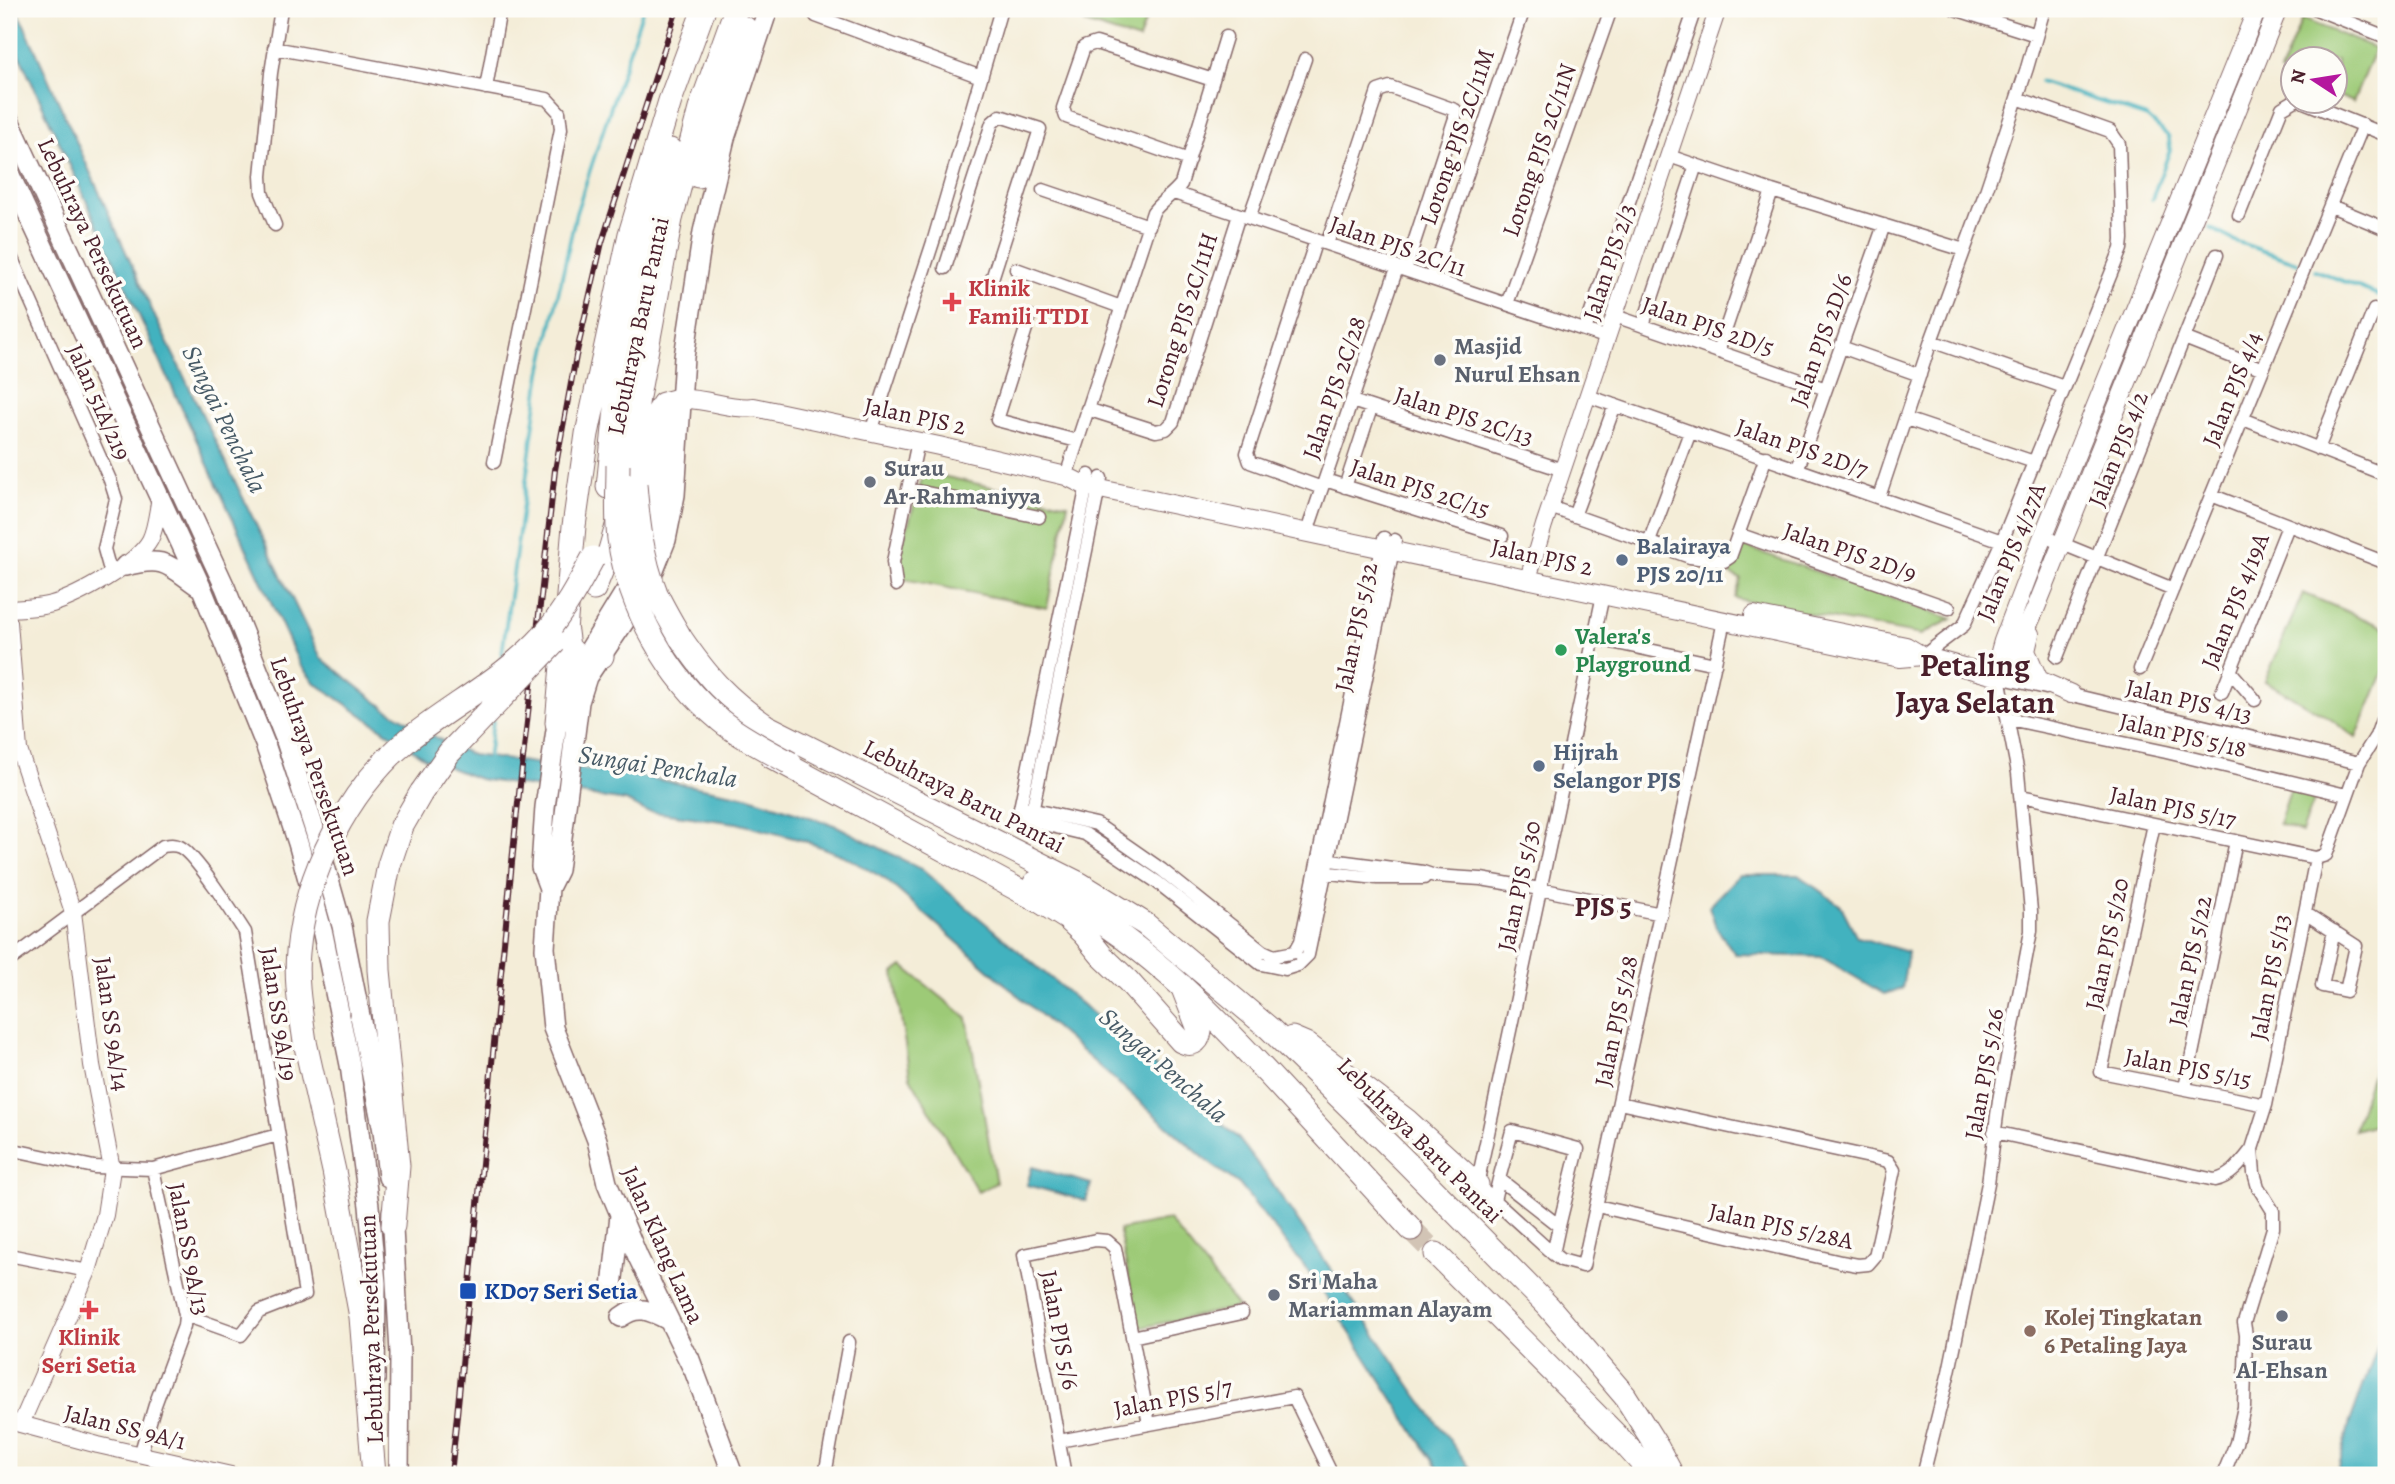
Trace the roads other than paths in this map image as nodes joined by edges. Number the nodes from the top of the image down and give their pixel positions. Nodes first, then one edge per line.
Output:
1 (281, 9) edge
2 (500, 9) edge
3 (705, 9) edge
4 (725, 9) edge
5 (736, 9) edge
6 (752, 9) edge
7 (768, 9) edge
8 (812, 9) edge
9 (1001, 9) edge
10 (1524, 9) edge
11 (1611, 9) edge
12 (1695, 9) edge
13 (1718, 9) edge
14 (1955, 9) edge
15 (2044, 9) edge
16 (2257, 9) edge
17 (2278, 9) edge
18 (2316, 9) edge
19 (2036, 35) junction
20 (1226, 37) dead end
21 (2386, 37) edge
22 (275, 48) junction
23 (1305, 60) dead end
24 (981, 77) junction
25 (1213, 80) junction
26 (486, 88) junction
27 (2017, 98) junction
28 (2280, 113) edge
29 (2340, 116) edge
30 (9, 120) edge
31 (2363, 125) junction
32 (2386, 135) edge
33 (1669, 156) junction
34 (1189, 159) junction
35 (1696, 165) junction
36 (9, 173) edge
37 (1043, 190) dead end
38 (1772, 191) junction
39 (1174, 193) junction
40 (2330, 206) junction
41 (2239, 215) dead end
42 (1244, 216) junction
43 (275, 225) dead end
44 (1884, 225) junction
45 (1149, 226) junction
46 (2386, 229) edge
47 (1322, 242) junction
48 (1964, 250) junction
49 (9, 251) edge
50 (2217, 255) dead end
51 (2155, 262) junction
52 (945, 268) dead end
53 (1016, 269) dead end
54 (1401, 269) junction
55 (2174, 270) junction
56 (1431, 279) junction
57 (991, 282) dead end
58 (1507, 304) junction
59 (1121, 307) junction
60 (2136, 310) junction
61 (2374, 310) dead end
62 (1030, 316) dead end
63 (1615, 316) junction
64 (2155, 316) junction
65 (1643, 325) junction
66 (1585, 330) junction
67 (1608, 338) junction
68 (2184, 338) junction
69 (1931, 341) junction
70 (1841, 347) junction
71 (1718, 352) junction
72 (2263, 369) junction
73 (1920, 375) junction
74 (2064, 387) junction
75 (1826, 389) junction
76 (679, 396) junction
77 (1588, 396) junction
78 (1352, 401) junction
79 (1615, 405) junction
80 (1371, 408) junction
81 (1087, 410) junction
82 (1906, 419) junction
83 (2243, 419) junction
84 (872, 432) junction
85 (1690, 432) junction
86 (918, 441) junction
87 (1077, 441) junction
88 (2318, 449) junction
89 (1766, 457) junction
90 (494, 462) dead end
91 (2034, 462) junction
92 (1798, 468) junction
93 (1563, 470) junction
94 (2386, 475) edge
95 (1066, 476) junction
96 (1094, 482) junction
97 (1323, 484) junction
98 (1345, 487) junction
99 (908, 489) junction
100 (2211, 495) junction
101 (1879, 497) junction
102 (160, 498) junction
103 (1550, 507) junction
104 (1574, 516) junction
105 (1039, 517) dead end
106 (1310, 523) junction
107 (2288, 526) junction
108 (1738, 534) junction
109 (1502, 536) dead end
110 (2043, 536) junction
111 (2002, 541) junction
112 (1648, 542) junction
113 (2062, 543) junction
114 (1388, 544) junction
115 (2097, 557) junction
116 (2386, 563) edge
117 (118, 570) junction
118 (1529, 574) junction
119 (896, 585) dead end
120 (646, 588) junction
121 (202, 589) junction
122 (594, 589) junction
123 (2173, 589) junction
124 (1603, 595) junction
125 (43, 606) junction
126 (1949, 608) dead end
127 (9, 609) edge
128 (2035, 610) junction
129 (565, 621) junction
130 (1724, 621) junction
131 (9, 622) edge
132 (1593, 638) junction
133 (2003, 640) junction
134 (10, 647) edge
135 (1923, 656) junction
136 (2057, 657) dead end
137 (591, 658) junction
138 (1715, 664) junction
139 (1963, 667) junction
140 (2140, 669) dead end
141 (2230, 671) junction
142 (2004, 678) junction
143 (2222, 692) dead end
144 (2071, 694) junction
145 (2255, 700) dead end
146 (2386, 709) edge
147 (2009, 719) junction
148 (557, 723) junction
149 (2381, 738) edge
150 (561, 759) junction
151 (2358, 769) junction
152 (2346, 795) junction
153 (2021, 796) junction
154 (2154, 824) junction
155 (2236, 841) junction
156 (1001, 854) junction
157 (2316, 858) junction
158 (1322, 865) junction
159 (549, 888) junction
160 (1540, 889) junction
161 (73, 912) junction
162 (2305, 913) junction
163 (1661, 914) junction
164 (2334, 931) dead end
165 (9, 961) edge
166 (1182, 986) junction
167 (1270, 1029) junction
168 (2101, 1072) joint
169 (2185, 1088) junction
170 (1619, 1103) junction
171 (2266, 1105) junction
172 (1994, 1132) junction
173 (278, 1135) junction
174 (597, 1140) junction
175 (9, 1149) edge
176 (2252, 1149) junction
177 (112, 1168) junction
178 (152, 1169) junction
179 (1490, 1188) junction
180 (1597, 1206) junction
181 (620, 1213) junction
182 (393, 1226) junction
183 (1559, 1226) junction
184 (1411, 1228) tunnel mouth
185 (1436, 1254) tunnel mouth
186 (1553, 1254) junction
187 (9, 1255) edge
188 (89, 1271) junction
189 (612, 1287) dead end
190 (1242, 1313) dead end
191 (185, 1315) junction
192 (621, 1317) dead end
193 (668, 1320) junction
194 (1132, 1337) junction
195 (849, 1342) dead end
196 (692, 1367) junction
197 (15, 1422) edge
198 (1149, 1424) junction
199 (1059, 1441) junction
200 (139, 1455) junction
201 (231, 1475) edge
202 (374, 1475) edge
203 (399, 1475) edge
204 (733, 1475) edge
205 (825, 1475) edge
206 (1065, 1475) edge
207 (1332, 1475) edge
208 (1649, 1475) edge
209 (1672, 1475) edge
210 (1923, 1475) edge
211 (2222, 1475) edge

1 - 22 street
2 - 26 street
3 - 129 highway
3 - 202 highway, bridge
4 - 156 highway, Lebuhraya Baru Pantai, bridge
5 - 122 highway
6 - 156 highway, Lebuhraya Baru Pantai, bridge
7 - 76 main road, Jalan Klang Lama
8 - 24 street
9 - 24 street
10 - 56 street, Lorong PJS 2C/11M
11 - 58 street, Lorong PJS 2C/11N
12 - 66 street
13 - 33 street, Jalan PJS 2/3
14 - 19 street
15 - 19 street
16 - 51 main road, Jalan PJS 4/27A
17 - 55 main road, Jalan PJS 4/27A
18 - 21 street
19 - 27 street
20 - 25 street
22 - 26 street
22 - 43 street
23 - 42 street, Lorong PJS 2C/11H
24 - 84 street
25 - 34 street
25 - 34 street
26 - 90 street
27 - 48 street
27 - 74 street
28 - 41 street
29 - 31 street
30 - 182 main road, Lebuhraya Persekutuan
31 - 32 street
31 - 40 street, Jalan PJS 4/4
33 - 35 street
33 - 63 street, Jalan PJS 2/3
34 - 39 street
35 - 38 street
35 - 65 street
36 - 102 main road, Lebuhraya Persekutuan
37 - 45 street
38 - 44 street
38 - 71 street
39 - 42 street, Jalan PJS 2C/11
39 - 45 street
40 - 46 street
40 - 72 street, Jalan PJS 4/4
42 - 47 street, Jalan PJS 2C/11
42 - 81 street, Lorong PJS 2C/11H
44 - 48 street
44 - 70 street, Jalan PJS 2D/6
45 - 59 street
47 - 54 street, Jalan PJS 2C/11
47 - 54 street, Jalan PJS 2C/28
47 - 97 street, Jalan PJS 2C/15
48 - 69 street
49 - 117 street, Jalan 51A/219
50 - 68 street, Jalan PJS 4/2
51 - 55 main road
51 - 60 main road, Jalan PJS 4/27A
52 - 57 street
53 - 59 street
54 - 56 street, Jalan PJS 2C/11
54 - 78 street, Jalan PJS 2C/28
55 - 64 main road, Jalan PJS 4/27A
56 - 58 street, Jalan PJS 2C/11
58 - 66 street, Jalan PJS 2C/11
59 - 81 street
60 - 64 main road
60 - 110 main road, Jalan PJS 4/27A
61 - 88 street
62 - 87 street
63 - 65 street, Jalan PJS 2D/5
63 - 67 street, Jalan PJS 2/3
64 - 113 main road, Jalan PJS 4/27A
65 - 71 street, Jalan PJS 2D/5
66 - 67 street, Jalan PJS 2C/11
67 - 77 street, Jalan PJS 2/3
68 - 72 street
68 - 115 street, Jalan PJS 4/2
69 - 73 street
69 - 74 street
70 - 73 street
70 - 75 street, Jalan PJS 2D/6
71 - 75 street, Jalan PJS 2D/5
72 - 83 street, Jalan PJS 4/4
73 - 82 street
74 - 91 street
75 - 92 street, Jalan PJS 2D/6
76 - 84 main road, Jalan PJS 2
76 - 120 main road, Jalan Klang Lama
76 - 122 highway
76 - 137 main road, Jalan Klang Lama
77 - 79 street, Jalan PJS 2D/7
77 - 93 street, Jalan PJS 2/3
78 - 80 street, Jalan PJS 2C/13
78 - 97 street, Jalan PJS 2C/28
79 - 85 street, Jalan PJS 2D/7
79 - 104 street
80 - 93 street, Jalan PJS 2C/13
80 - 98 street
81 - 87 street
82 - 91 street
82 - 101 street
83 - 88 street
83 - 100 street, Jalan PJS 4/4
84 - 86 main road, Jalan PJS 2
85 - 89 street, Jalan PJS 2D/7
85 - 112 street
86 - 95 main road, Jalan PJS 2
86 - 99 street
87 - 95 street
88 - 94 street
89 - 92 street, Jalan PJS 2D/7
89 - 108 street
91 - 111 street
92 - 101 street, Jalan PJS 2D/7
93 - 103 street, Jalan PJS 2/3
95 - 96 main road, Jalan PJS 2
96 - 106 main road, Jalan PJS 2
96 - 114 main road, Jalan PJS 2
96 - 158 street, Jalan PJS 5/32
97 - 98 street, Jalan PJS 2C/15
97 - 106 street, Jalan PJS 2C/28
98 - 109 street, Jalan PJS 2C/15
99 - 105 street
99 - 119 street
100 - 107 street
100 - 123 street, Jalan PJS 4/4
101 - 111 street, Jalan PJS 2D/7
102 - 117 street
102 - 121 main road, Lebuhraya Persekutuan
103 - 104 street
103 - 118 street, Jalan PJS 2/3
104 - 112 street
106 - 114 main road, Jalan PJS 2
107 - 116 street
107 - 141 street, Jalan PJS 4/19A
108 - 112 street
108 - 126 street, Jalan PJS 2D/9
110 - 113 street
110 - 133 main road, Jalan PJS 4/27A
111 - 135 street
113 - 115 street
113 - 128 main road, Jalan PJS 4/27A
114 - 118 main road, Jalan PJS 2
114 - 158 street, Jalan PJS 5/32
115 - 123 street
115 - 136 street, Jalan PJS 4/2
117 - 121 main road
117 - 125 street
118 - 124 main road, Jalan PJS 2
118 - 135 main road
120 - 137 main road, Jalan Klang Lama
120 - 166 highway
121 - 202 main road, Lebuhraya Persekutuan
122 - 182 highway, bridge
123 - 140 street, Jalan PJS 4/4
124 - 130 main road, Jalan PJS 2
124 - 132 street, Jalan PJS 5/30
125 - 127 street
125 - 134 street
128 - 142 main road, Jalan PJS 4/27A
128 - 144 main road
129 - 137 highway
129 - 148 highway
130 - 135 main road, Jalan PJS 2
130 - 138 street, Jalan PJS 5/28
131 - 134 street, Jalan SS 9A/14
132 - 138 street
132 - 160 street, Jalan PJS 5/30
133 - 139 main road
133 - 142 main road, Jalan PJS 4/27A
134 - 161 street, Jalan SS 9A/14
135 - 139 main road, Jalan PJS 2
137 - 148 main road, Jalan Klang Lama
137 - 150 main road, Jalan Klang Lama
138 - 163 street, Jalan PJS 5/28
139 - 142 main road, Jalan PJS 2
141 - 143 street, Jalan PJS 4/19A
141 - 145 street
142 - 144 street, Jalan PJS 4/13
142 - 147 street, Jalan PJS 5/26
144 - 151 street, Jalan PJS 4/13
146 - 149 street
147 - 152 street, Jalan PJS 5/18
147 - 153 street, Jalan PJS 5/26
148 - 150 main road, Jalan Klang Lama
149 - 151 street
150 - 159 main road, Jalan Klang Lama
150 - 159 main road, Jalan Klang Lama
151 - 152 street
152 - 157 street
153 - 154 street, Jalan PJS 5/17
153 - 172 street, Jalan PJS 5/26
154 - 155 street, Jalan PJS 5/17
154 - 168 street, Jalan PJS 5/20
155 - 157 street, Jalan PJS 5/17
155 - 169 street, Jalan PJS 5/22
156 - 166 highway, Lebuhraya Baru Pantai
156 - 167 highway, Lebuhraya Baru Pantai
157 - 162 street, Jalan PJS 5/13
158 - 160 street
159 - 174 main road, Jalan Klang Lama
160 - 163 street
160 - 179 street, Jalan PJS 5/30
161 - 165 street, Jalan SS 9A/19
161 - 173 street, Jalan SS 9A/19
161 - 177 street, Jalan SS 9A/14
162 - 164 street
162 - 171 street, Jalan PJS 5/13
163 - 170 street, Jalan PJS 5/28
166 - 184 highway, Lebuhraya Baru Pantai
167 - 179 highway
167 - 209 highway, Lebuhraya Baru Pantai
168 - 169 street, Jalan PJS 5/15
169 - 171 street, Jalan PJS 5/15
170 - 180 street, Jalan PJS 5/28
170 - 180 street, Jalan PJS 5/28A
171 - 176 street, Jalan PJS 5/13
172 - 176 street
172 - 210 street, Jalan PJS 5/26
173 - 178 street
173 - 191 street, Jalan SS 9A/19
174 - 181 main road, Jalan Klang Lama
174 - 196 main road, Jalan Klang Lama
175 - 177 street
176 - 211 street
177 - 178 street
177 - 188 street, Jalan SS 9A/14
178 - 191 street, Jalan SS 9A/13
179 - 183 street
179 - 183 street
179 - 186 street
180 - 186 street, Jalan PJS 5/28
181 - 189 main road
181 - 193 main road, Jalan Klang Lama
182 - 203 main road, Lebuhraya Persekutuan
183 - 186 street
185 - 208 highway
187 - 188 street
188 - 197 street, Jalan SS 9A/14
190 - 194 street
191 - 200 street, Jalan SS 9A/13
192 - 193 main road
193 - 196 main road, Jalan Klang Lama
194 - 198 street, Jalan PJS 5/6
194 - 199 street, Jalan PJS 5/6
195 - 205 street
196 - 204 main road, Jalan Klang Lama
197 - 200 street, Jalan SS 9A/1
198 - 199 street, Jalan PJS 5/7
198 - 207 street, Jalan PJS 5/7
199 - 206 street, Jalan PJS 5/6
200 - 201 street, Jalan SS 9A/1

